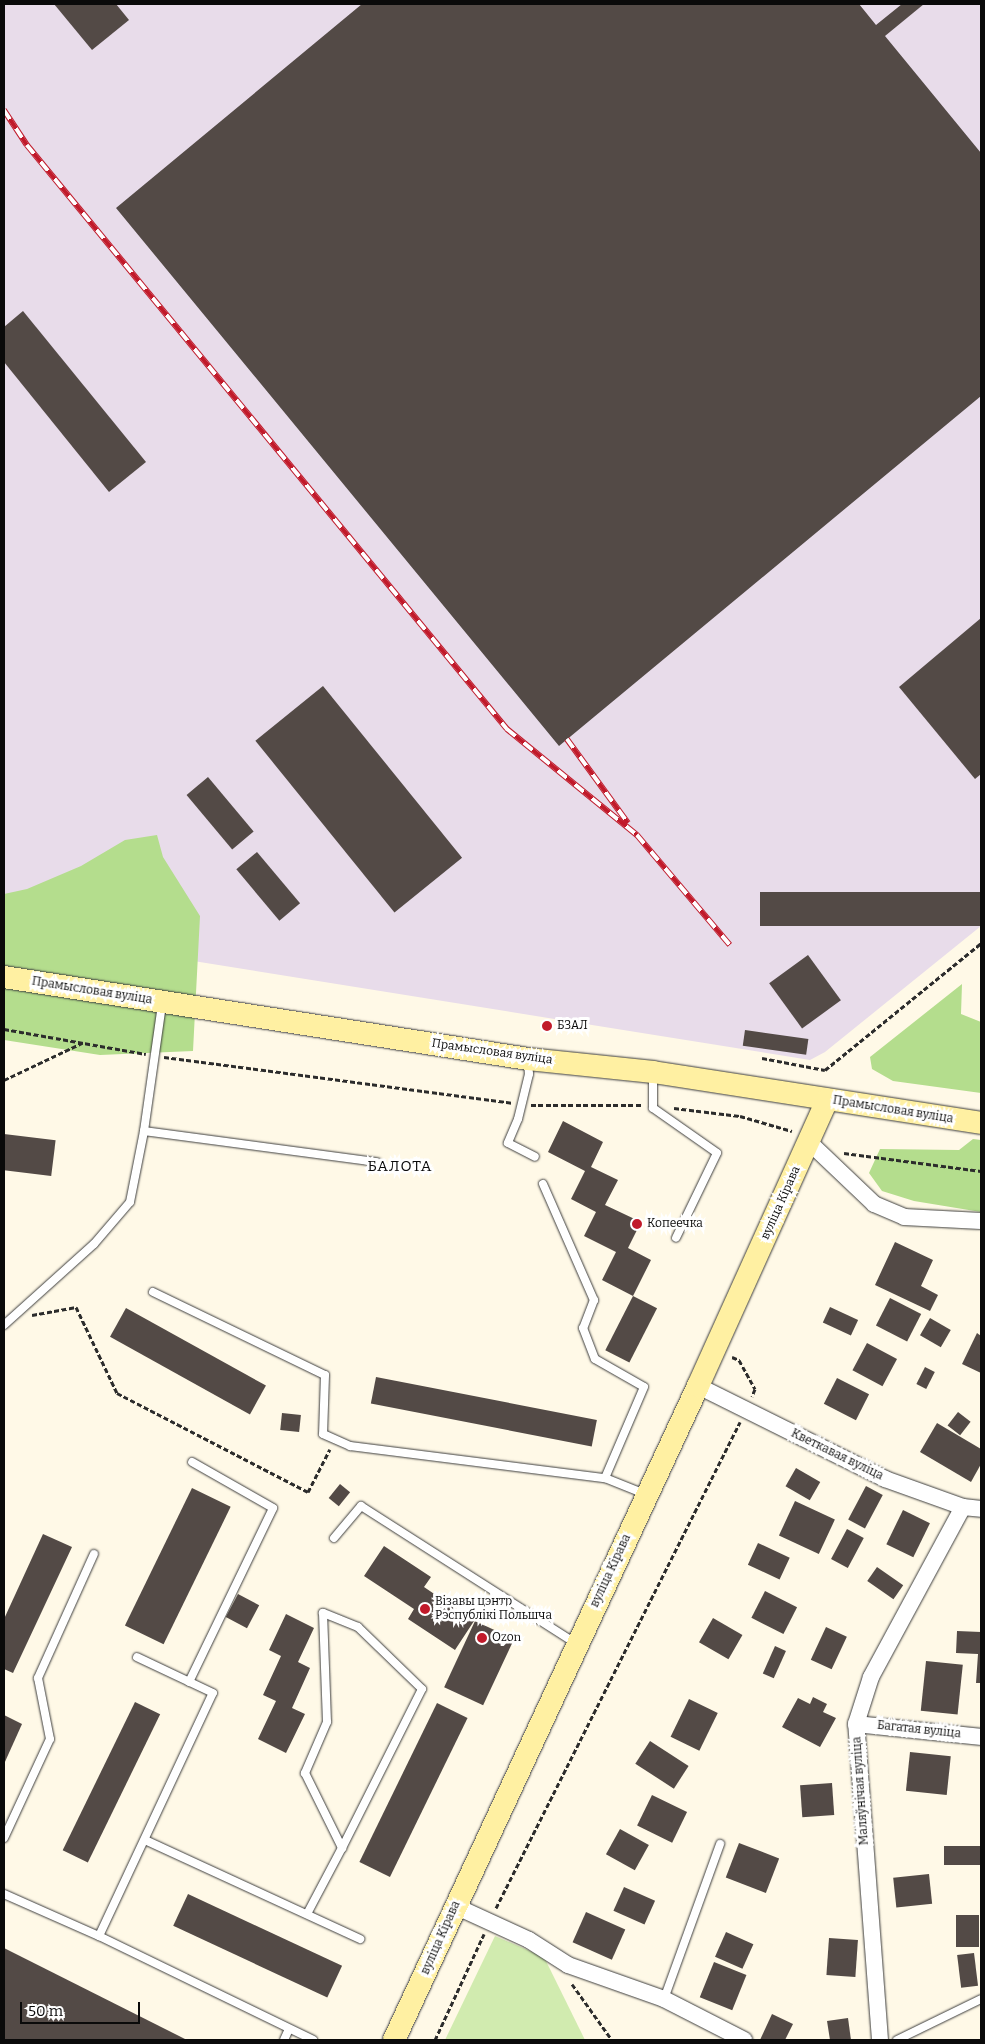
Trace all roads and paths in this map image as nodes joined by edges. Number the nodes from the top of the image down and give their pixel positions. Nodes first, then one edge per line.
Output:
1 (981, 943) edge
2 (4, 977) edge
3 (163, 1002) junction
4 (4, 1029) edge
5 (83, 1042) junction
6 (154, 1056) junction
7 (762, 1058) dead end
8 (528, 1059) junction
9 (653, 1072) junction
10 (4, 1080) edge
11 (826, 1100) junction
12 (522, 1105) junction
13 (653, 1105) junction
14 (981, 1123) edge
15 (144, 1131) junction
16 (810, 1139) junction
17 (838, 1150) dead end
18 (535, 1157) dead end
19 (377, 1162) dead end
20 (981, 1171) edge
21 (543, 1184) dead end
22 (981, 1221) edge
23 (676, 1238) dead end
24 (153, 1292) dead end
25 (12, 1317) junction
26 (4, 1325) edge
27 (739, 1360) dead end
28 (698, 1386) junction
29 (746, 1410) junction
30 (335, 1439) junction
31 (192, 1462) dead end
32 (605, 1478) junction
33 (647, 1495) junction
34 (963, 1507) junction
35 (981, 1509) edge
36 (334, 1538) dead end
37 (94, 1554) dead end
38 (577, 1644) junction
39 (137, 1657) dead end
40 (189, 1682) junction
41 (856, 1724) junction
42 (981, 1737) edge
43 (4, 1838) edge
44 (145, 1840) junction
45 (720, 1844) dead end
46 (342, 1848) junction
47 (4, 1894) edge
48 (455, 1906) junction
49 (307, 1914) junction
50 (490, 1922) junction
51 (98, 1936) junction
52 (360, 1939) dead end
53 (568, 1965) junction
54 (664, 1999) junction
55 (981, 1999) edge
56 (289, 2029) junction
57 (284, 2040) edge
58 (313, 2040) edge
59 (394, 2040) edge
60 (435, 2040) edge
61 (612, 2040) edge
62 (744, 2040) edge
63 (880, 2040) edge
64 (897, 2040) edge

1 - 7 path
2 - 3 main road, Прамысловая вуліца
3 - 6 lane
3 - 8 main road, Прамысловая вуліца
4 - 5 path
5 - 6 path
5 - 10 path
6 - 12 path
6 - 15 lane
8 - 9 main road, Прамысловая вуліца
8 - 12 lane
9 - 11 main road, Прамысловая вуліца
9 - 13 lane
11 - 14 main road, Прамысловая вуліца
11 - 16 main road, вуліца Кірава
12 - 13 path
12 - 18 lane
13 - 16 path
13 - 23 lane
15 - 19 lane
15 - 25 lane
16 - 22 street
16 - 28 main road, вуліца Кірава
17 - 20 path
21 - 32 lane
24 - 30 lane
25 - 26 lane
25 - 30 path
27 - 29 path
28 - 29 street, Кветкавая вуліца
28 - 33 main road, вуліца Кірава
29 - 34 street, Кветкавая вуліца
29 - 50 path
30 - 32 lane
31 - 40 lane
32 - 33 lane
33 - 38 main road, вуліца Кірава
34 - 35 street, Кветкавая вуліца
34 - 41 street, Маляўнічая вуліца
36 - 38 lane
37 - 43 lane
38 - 48 main road, вуліца Кірава
39 - 40 lane
40 - 44 lane
41 - 42 street, Багатая вуліца
41 - 63 street, Маляўнічая вуліца
44 - 49 lane
44 - 51 lane
45 - 54 lane
46 - 46 lane
46 - 49 lane
47 - 51 lane
48 - 50 street
48 - 59 main road, вуліца Кірава
49 - 52 lane
50 - 53 street
50 - 60 path
51 - 56 lane
53 - 54 street
53 - 61 path
54 - 62 street
55 - 64 lane
56 - 57 lane
56 - 58 lane

